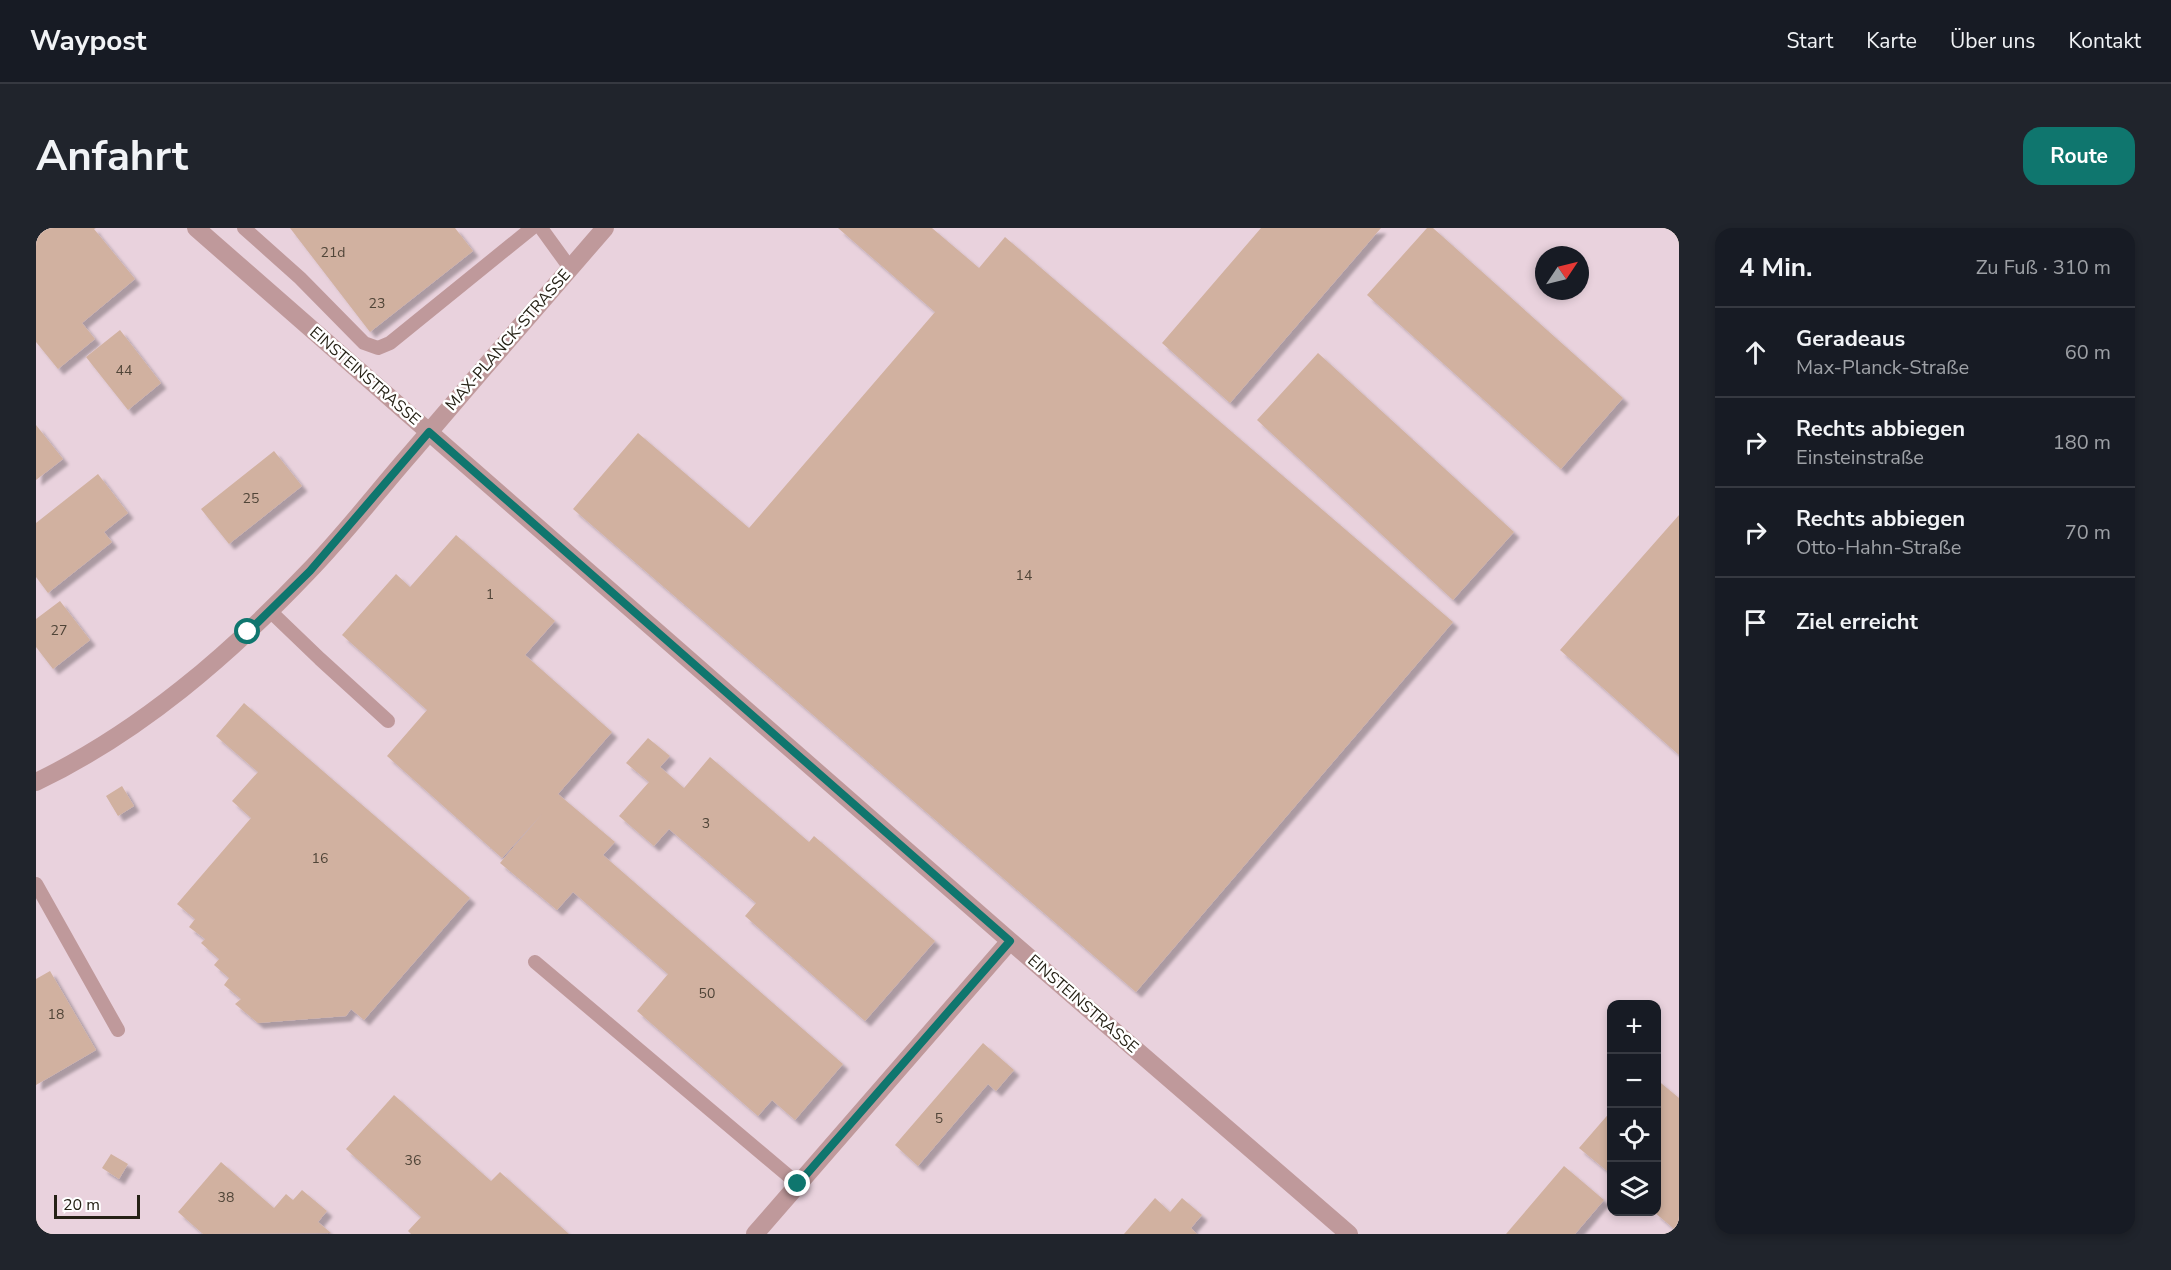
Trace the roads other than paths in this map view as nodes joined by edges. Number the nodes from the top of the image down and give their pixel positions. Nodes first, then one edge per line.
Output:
1 (196, 228) edge
2 (244, 228) edge
3 (532, 228) edge
4 (541, 228) edge
5 (605, 228) edge
6 (570, 268) junction
7 (429, 432) junction
8 (270, 611) junction
9 (388, 721) dead end
10 (36, 782) edge
11 (36, 884) edge
12 (1010, 941) junction
13 (535, 962) dead end
14 (118, 1030) dead end
15 (798, 1184) junction
16 (755, 1234) edge
17 (1348, 1234) edge

1 - 7 street, EINSTEINSTRASSE
2 - 3 lane
4 - 6 lane
5 - 6 street, MAX-PLANCK-STRASSE
6 - 7 street, MAX-PLANCK-STRASSE
7 - 8 street, MAX-PLANCK-STRASSE
7 - 12 street, EINSTEINSTRASSE
8 - 9 lane
8 - 10 street, MAX-PLANCK-STRASSE
11 - 14 lane
12 - 15 street
12 - 17 street, EINSTEINSTRASSE
13 - 15 lane
15 - 16 street

